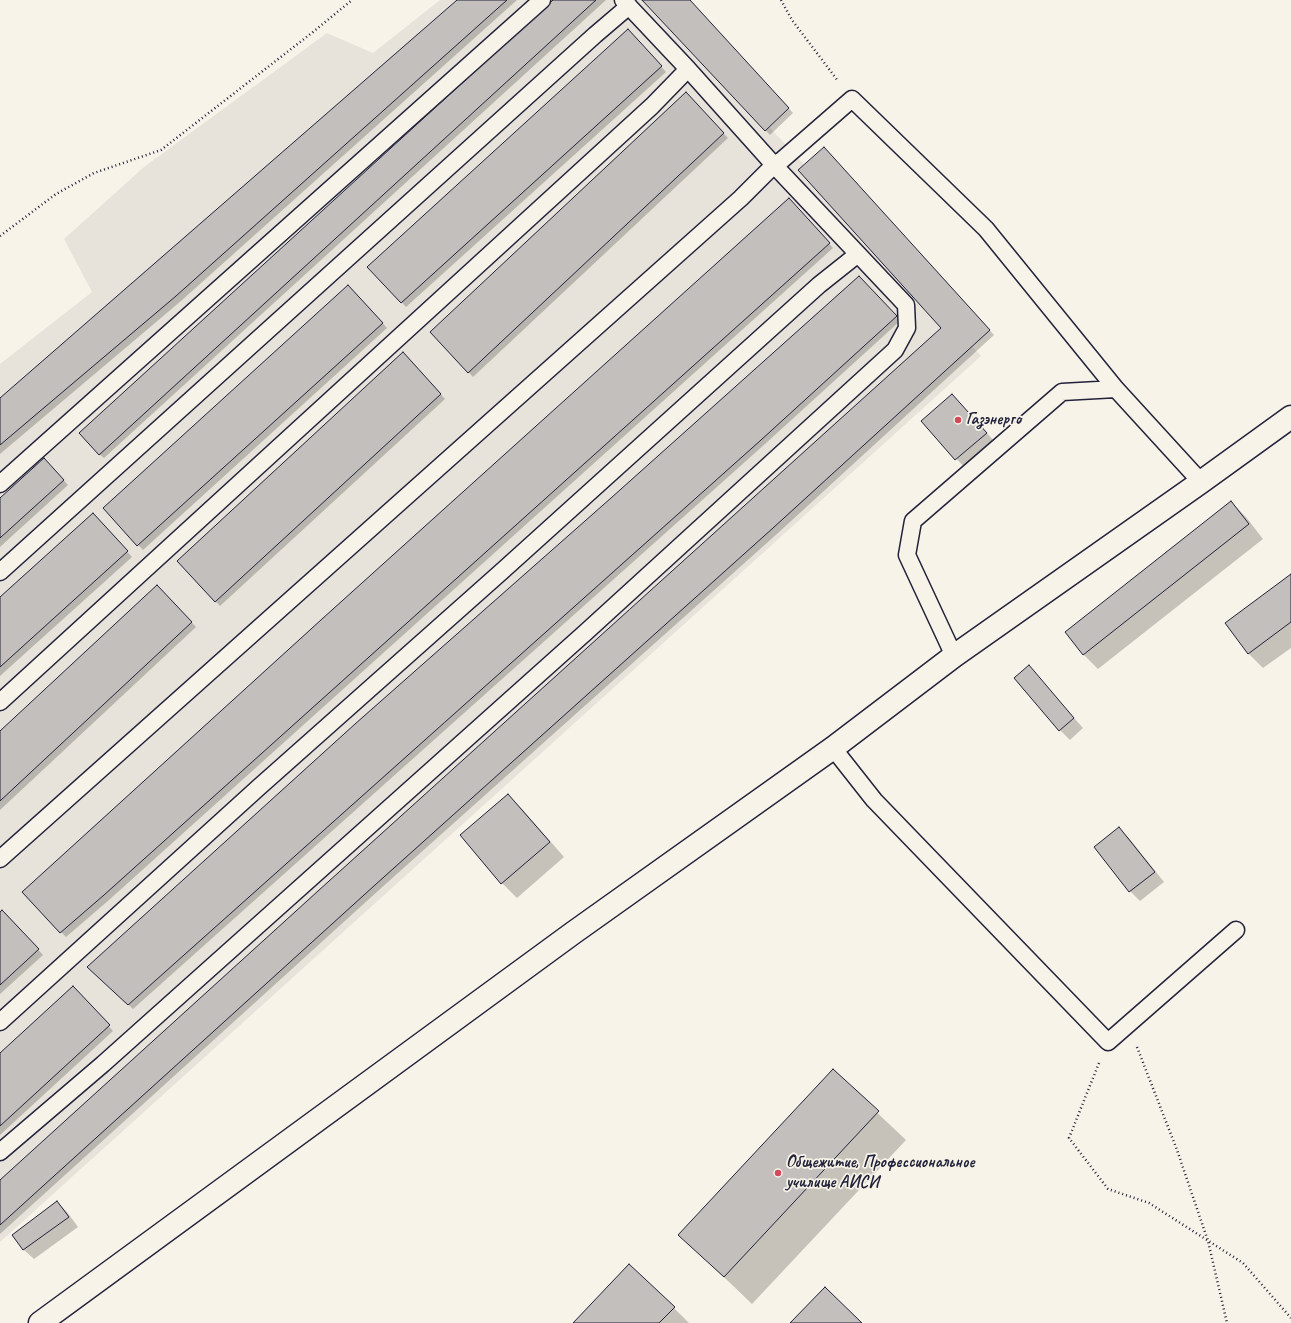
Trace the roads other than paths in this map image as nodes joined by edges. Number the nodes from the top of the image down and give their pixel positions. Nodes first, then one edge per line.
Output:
1 (542, 0) edge
2 (626, 3) edge
3 (688, 69) junction
4 (774, 164) junction
5 (858, 254) junction
6 (1116, 389) junction
7 (1291, 417) edge
8 (1201, 482) junction
9 (0, 484) edge
10 (0, 572) edge
11 (954, 656) junction
12 (0, 702) edge
13 (833, 748) junction
14 (0, 858) edge
15 (1236, 930) dead end
16 (0, 1022) edge
17 (0, 1152) edge
18 (40, 1323) edge

1 - 9 lane
2 - 3 lane
2 - 10 lane
3 - 4 lane
3 - 12 lane
4 - 5 lane
4 - 6 lane
4 - 14 lane
5 - 16 lane
5 - 17 lane
6 - 8 lane
6 - 11 lane
7 - 8 main road
8 - 11 main road
11 - 13 main road
13 - 15 lane
13 - 18 main road

